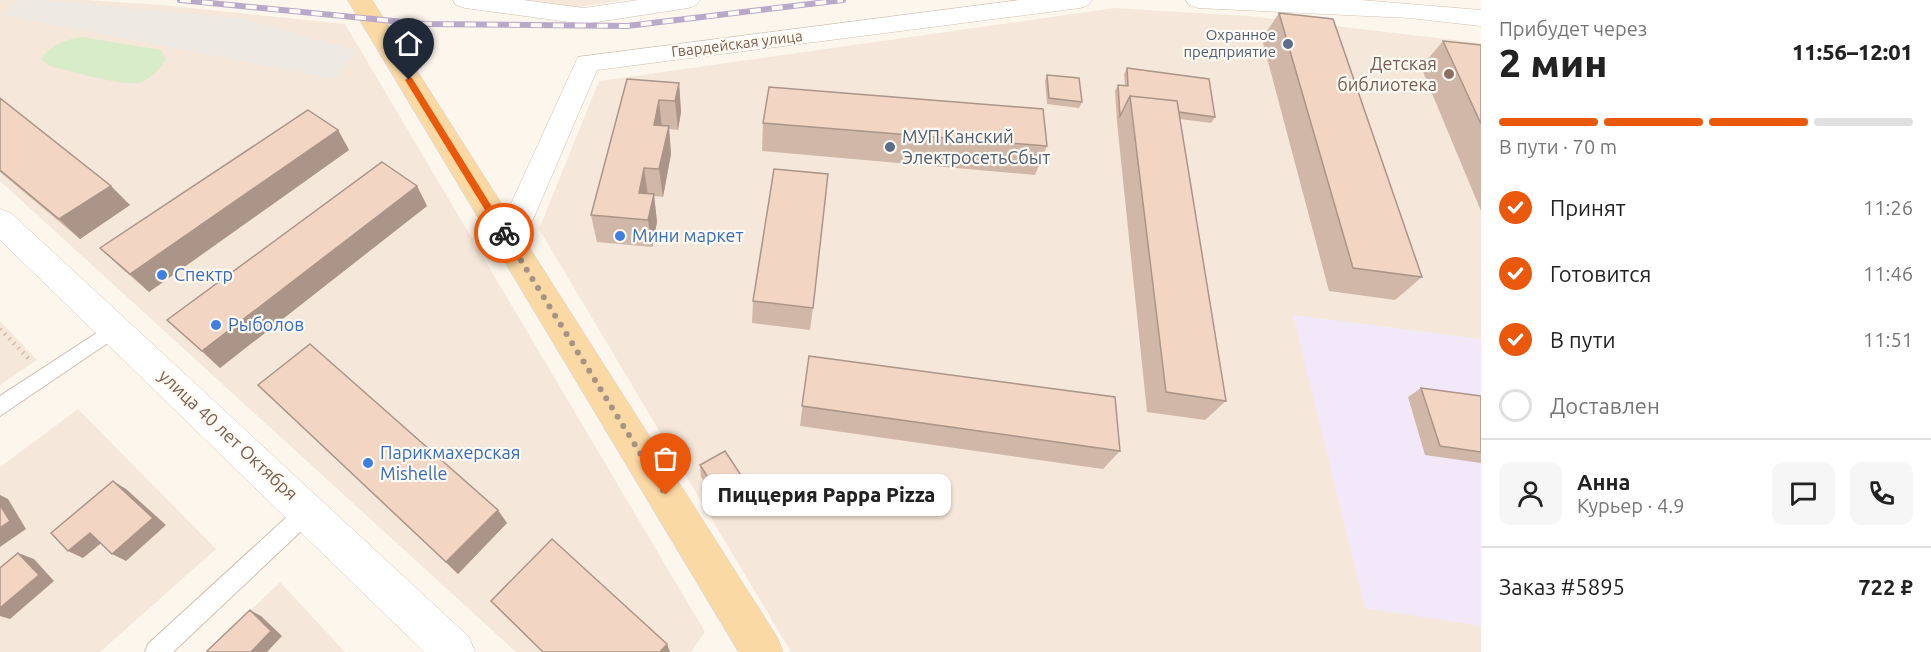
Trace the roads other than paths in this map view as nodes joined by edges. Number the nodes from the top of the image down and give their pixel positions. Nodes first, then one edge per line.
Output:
1 (360, 0) edge
2 (465, 0) edge
3 (688, 0) edge
4 (1080, 0) edge
5 (1197, 0) edge
6 (1481, 18) edge
7 (0, 220) edge
8 (509, 241) junction
9 (115, 329) junction
10 (0, 407) edge
11 (308, 511) junction
12 (156, 652) edge
13 (454, 652) edge
14 (762, 652) edge

1 - 8 main road
2 - 3 street
4 - 8 street, Гвардейская улица
5 - 6 street
7 - 9 street, улица 40 лет Октября
8 - 14 main road
9 - 10 lane
9 - 11 street, улица 40 лет Октября
11 - 12 lane
11 - 13 street, улица 40 лет Октября

